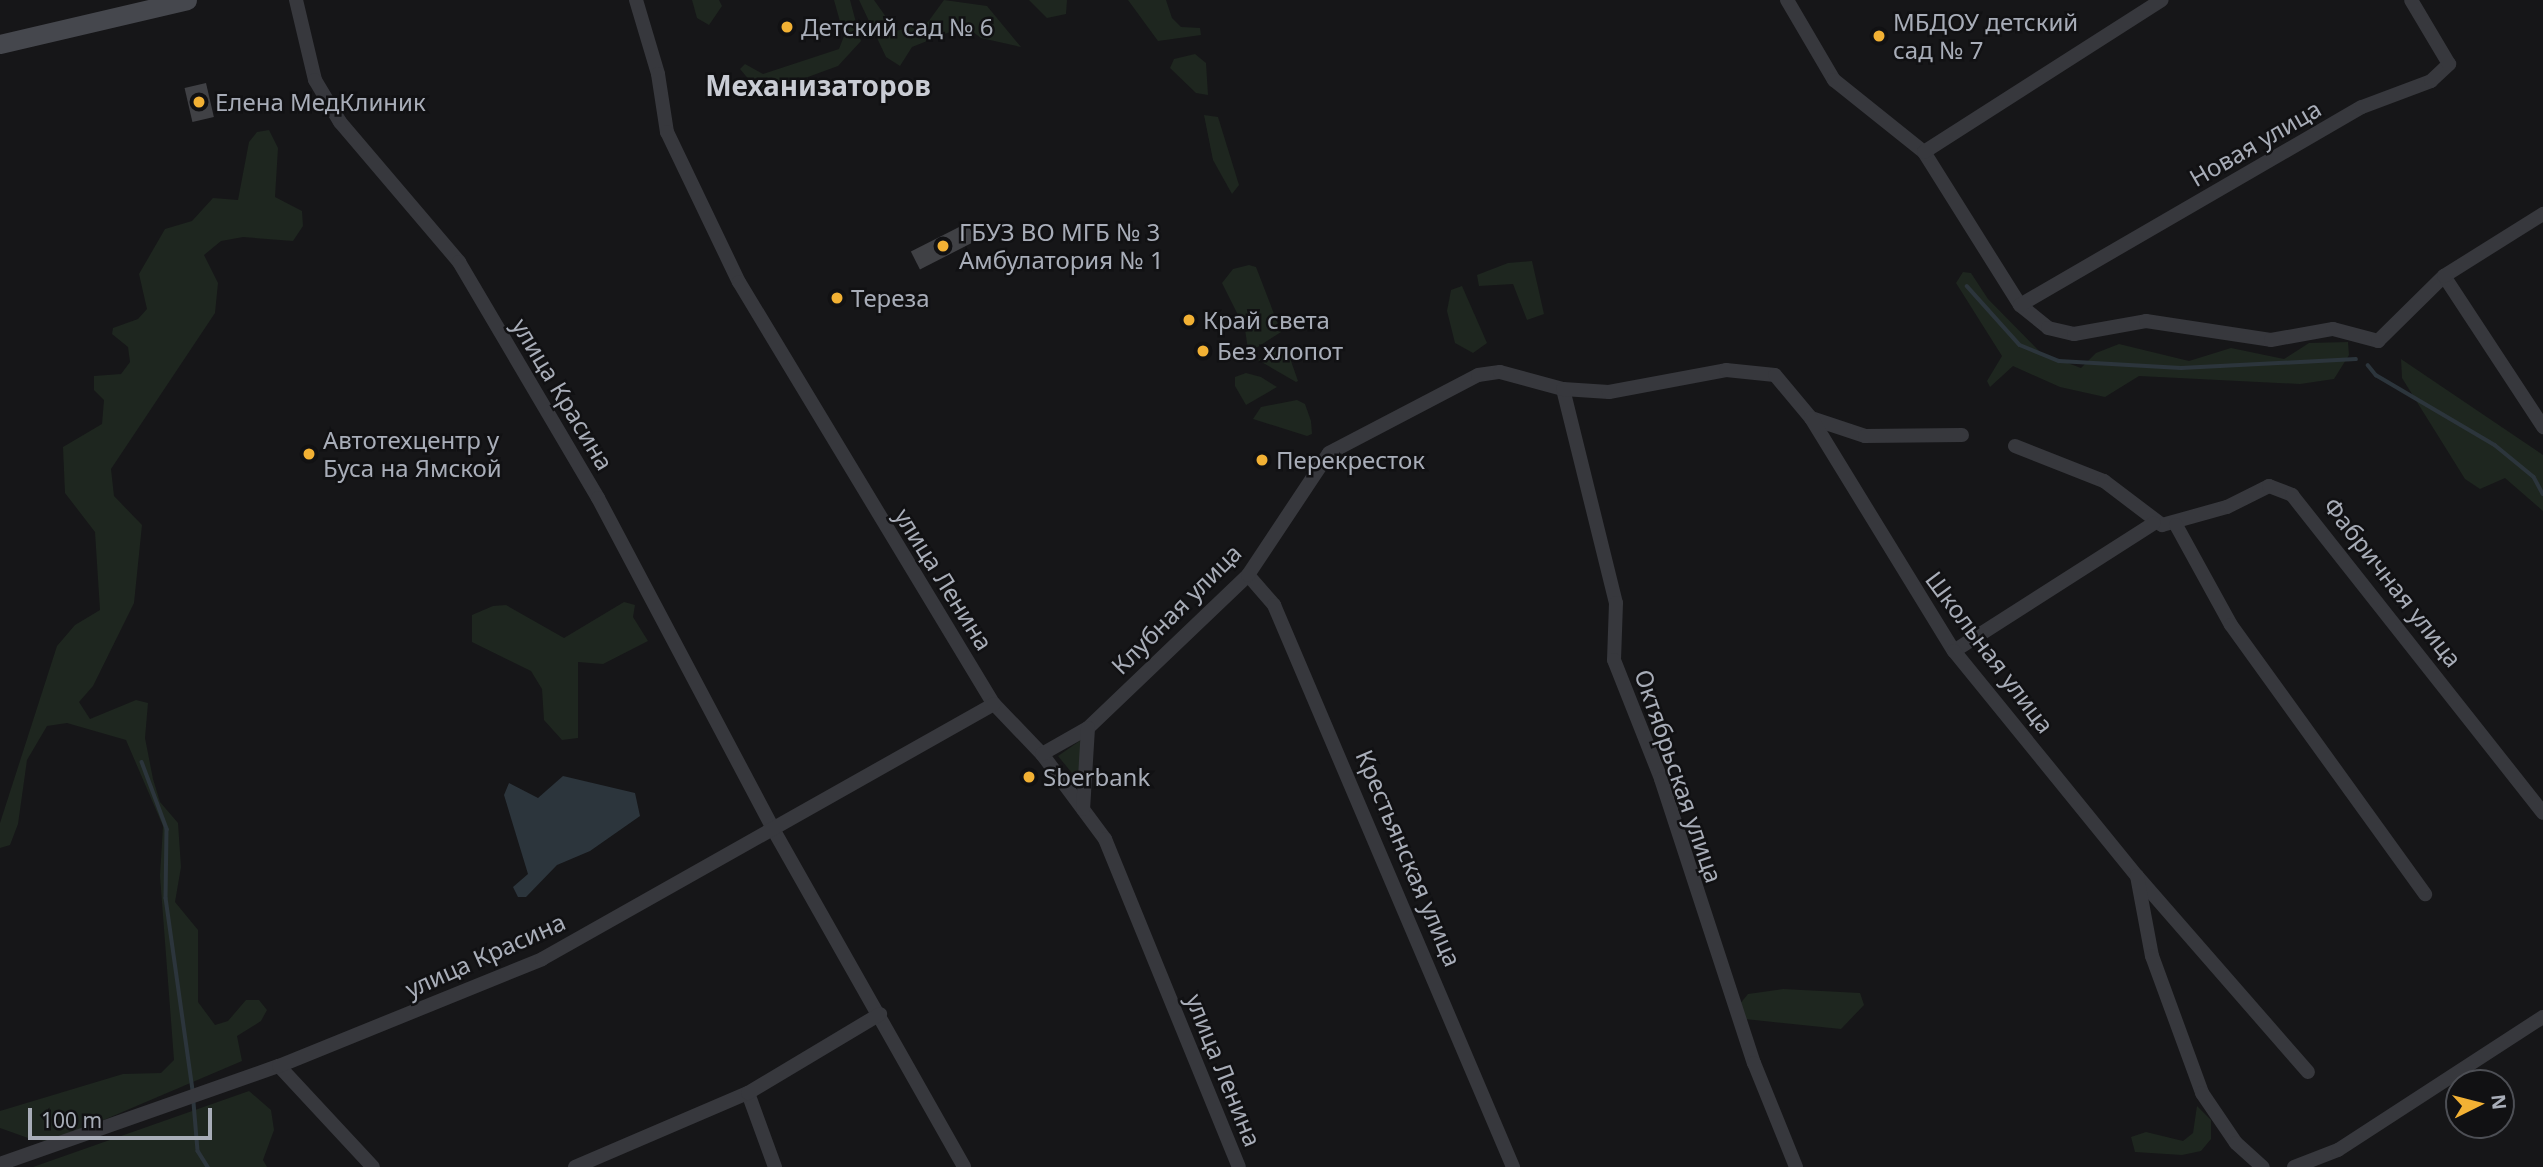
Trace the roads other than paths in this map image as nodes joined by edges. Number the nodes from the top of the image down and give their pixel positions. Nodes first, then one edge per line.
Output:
1 (187, 0) edge
2 (296, 0) edge
3 (636, 0) edge
4 (1787, 0) edge
5 (2162, 0) edge
6 (2411, 0) edge
7 (0, 44) edge
8 (1924, 152) junction
9 (2543, 214) edge
10 (2444, 276) junction
11 (2020, 305) junction
12 (1776, 375) joint
13 (1563, 389) junction
14 (1811, 418) junction
15 (2543, 427) edge
16 (1962, 435) dead end
17 (2015, 446) dead end
18 (2154, 523) junction
19 (2176, 525) junction
20 (1248, 575) junction
21 (1954, 651) junction
22 (994, 704) junction
23 (1088, 729) junction
24 (1042, 754) junction
25 (1083, 809) junction
26 (2543, 813) edge
27 (774, 829) junction
28 (2137, 876) junction
29 (2425, 894) dead end
30 (880, 1014) junction
31 (2543, 1017) edge
32 (279, 1066) junction
33 (2308, 1072) dead end
34 (747, 1093) junction
35 (0, 1164) edge
36 (373, 1167) edge
37 (575, 1167) edge
38 (775, 1167) edge
39 (964, 1167) edge
40 (1239, 1167) edge
41 (1513, 1167) edge
42 (1796, 1167) edge
43 (2263, 1167) edge
44 (2294, 1167) edge

1 - 7 main road
2 - 27 street, улица Красина
3 - 22 street, улица Ленина
4 - 8 street
5 - 8 street
6 - 11 street, Новая улица
8 - 11 street
9 - 10 street
10 - 11 street
10 - 15 street
12 - 13 street, Клубная улица
12 - 14 street, Школьная улица
13 - 20 street, Клубная улица
13 - 42 street, Октябрьская улица
14 - 16 street
14 - 21 street, Школьная улица
17 - 18 street
18 - 19 street, Фабричная улица
18 - 21 street
19 - 26 street, Фабричная улица
19 - 29 street
20 - 23 street, Клубная улица
20 - 41 street, Крестьянская улица
21 - 28 street, Школьная улица
22 - 24 street, улица Ленина
22 - 27 street, улица Красина
23 - 24 street, Клубная улица
23 - 25 street
24 - 25 street, улица Ленина
25 - 40 street, улица Ленина
27 - 30 street, улица Красина
27 - 32 street, улица Красина
28 - 33 street, Школьная улица
28 - 43 street, Школьная улица
30 - 34 street
30 - 39 street, улица Красина
31 - 44 street
32 - 35 street, улица Красина
32 - 36 street
34 - 37 street
34 - 38 street

